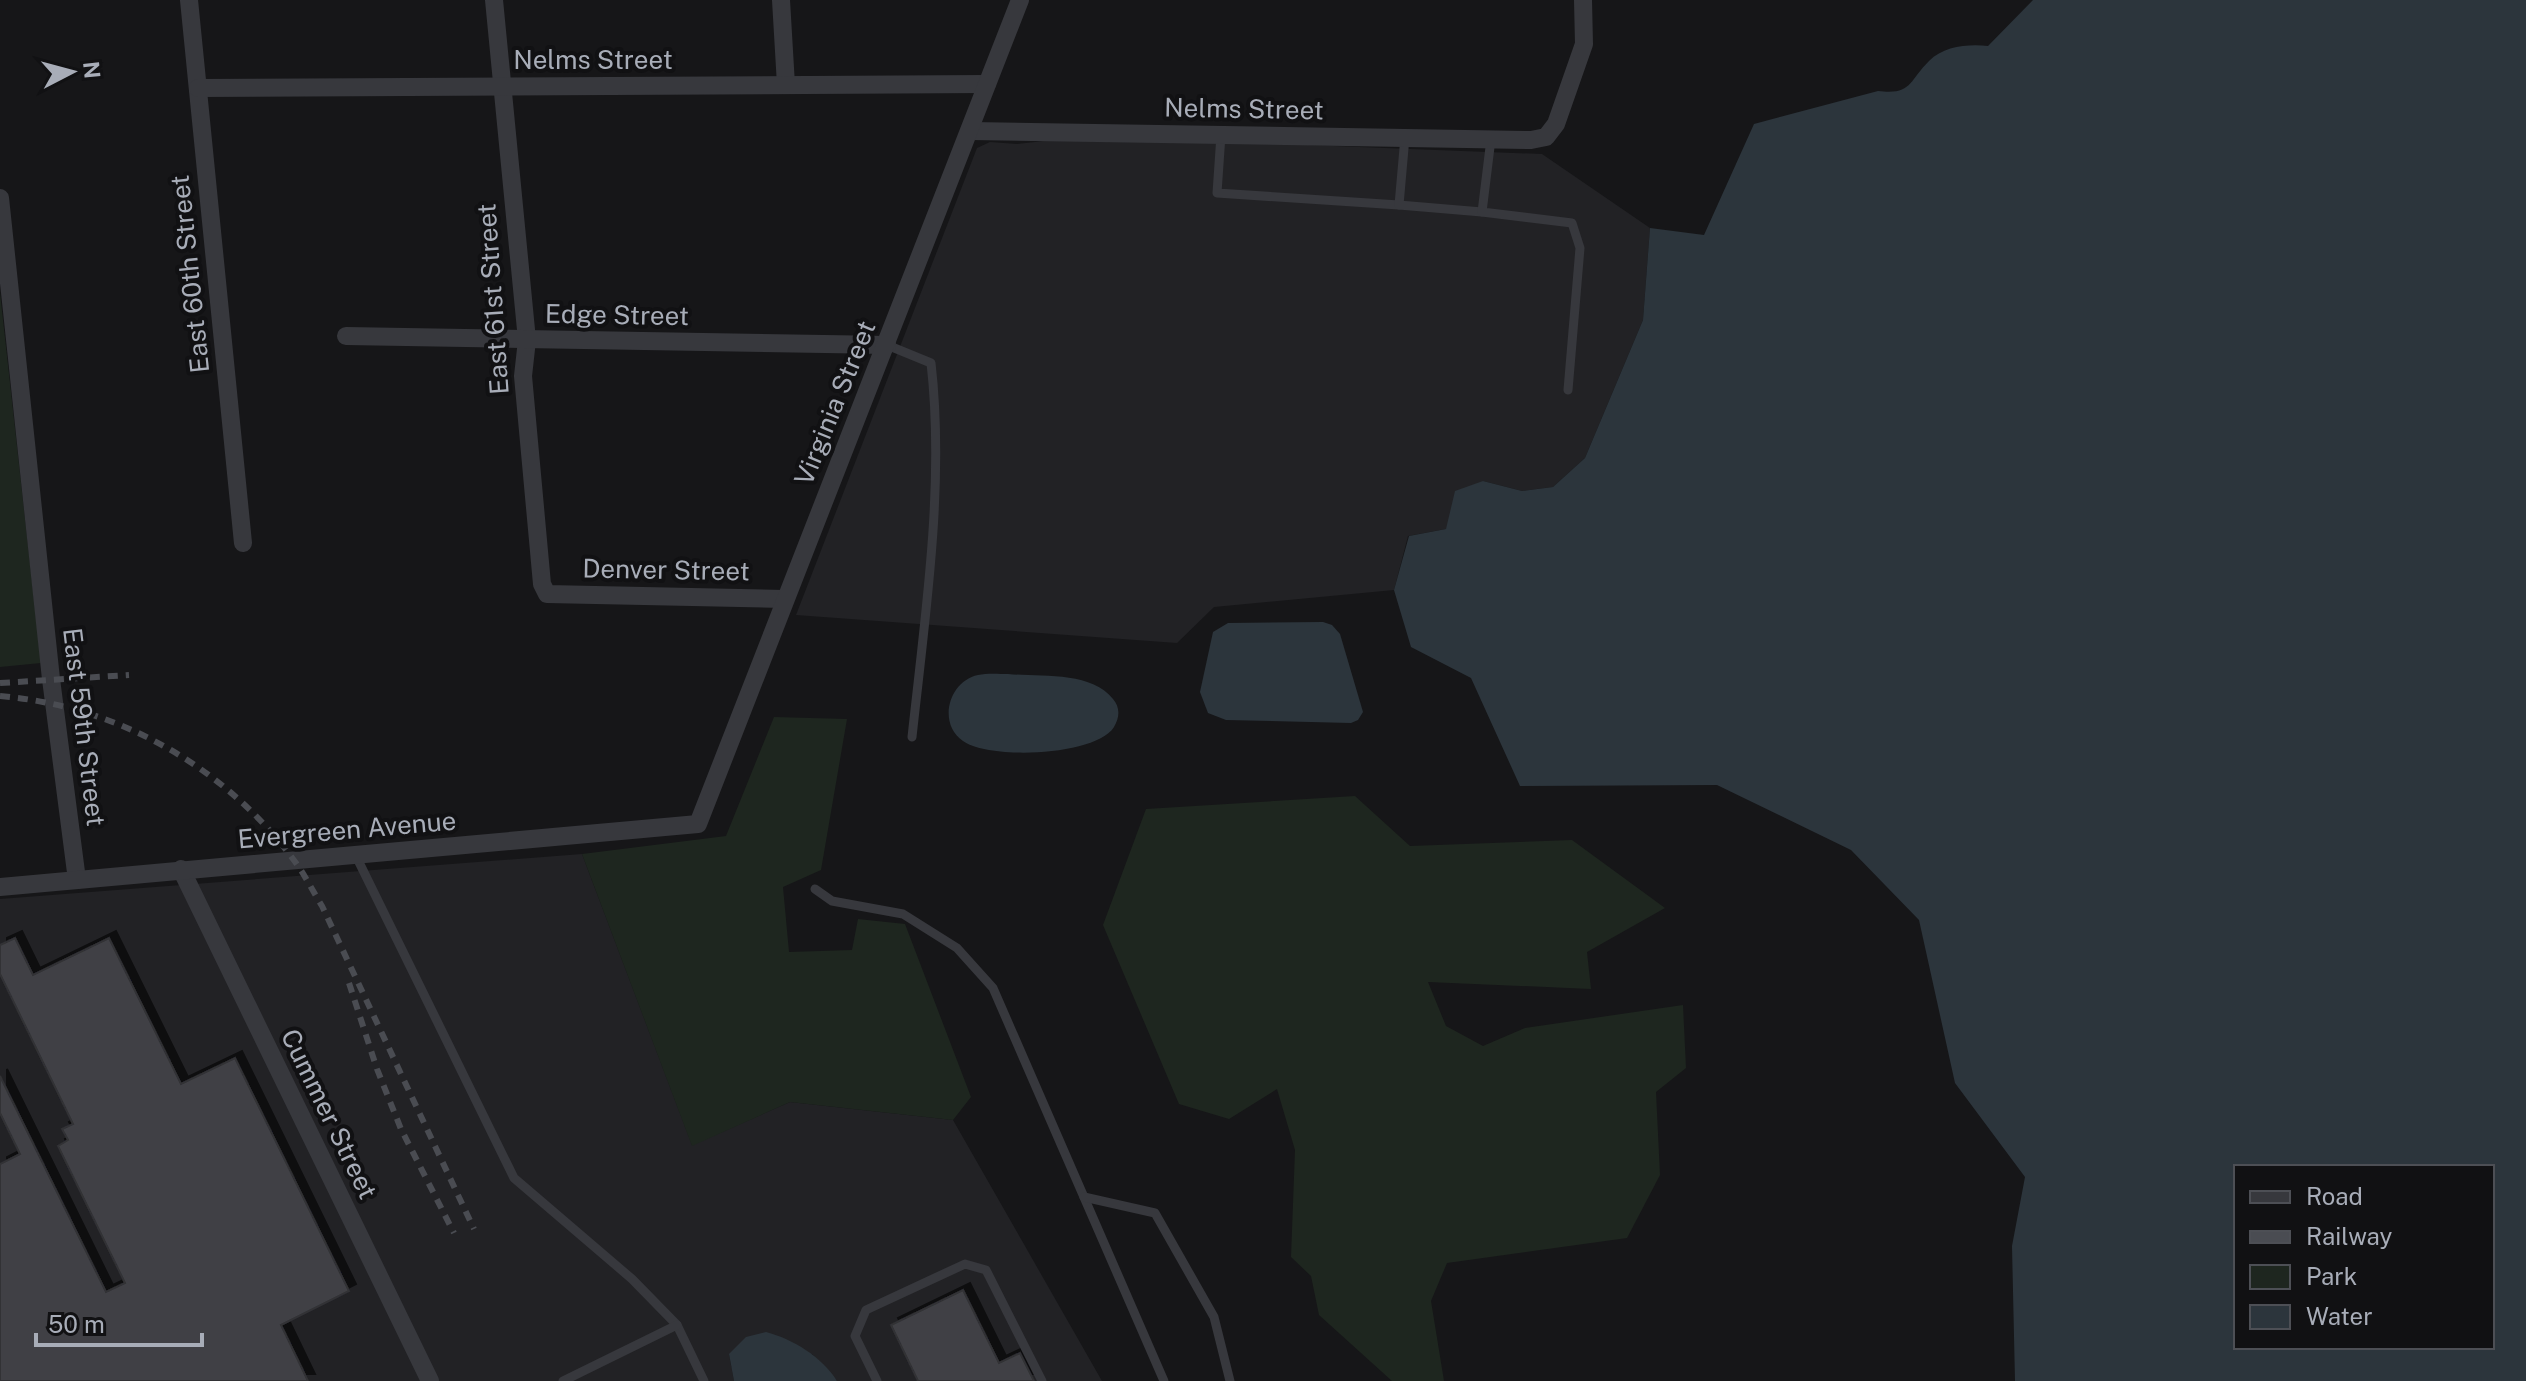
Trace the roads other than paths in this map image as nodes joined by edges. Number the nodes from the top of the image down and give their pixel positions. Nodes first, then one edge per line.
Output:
1 (189, 0) edge
2 (494, 0) edge
3 (781, 0) edge
4 (1020, 0) edge
5 (1583, 0) edge
6 (987, 84) junction
7 (786, 85) junction
8 (502, 86) junction
9 (198, 88) junction
10 (971, 131) junction
11 (1221, 134) junction
12 (1412, 137) junction
13 (1491, 139) junction
14 (0, 198) edge
15 (1399, 205) junction
16 (1482, 212) junction
17 (346, 336) dead end
18 (527, 340) junction
19 (887, 345) junction
20 (1568, 390) dead end
21 (243, 543) dead end
22 (547, 594) joint
23 (784, 599) junction
24 (912, 737) dead end
25 (698, 824) joint
26 (356, 856) junction
27 (181, 869) junction
28 (77, 880) junction
29 (0, 887) edge
30 (815, 889) dead end
31 (1084, 1197) junction
32 (677, 1325) junction
33 (430, 1381) edge
34 (563, 1381) edge
35 (704, 1381) edge
36 (877, 1381) edge
37 (1042, 1381) edge
38 (1164, 1381) edge
39 (1230, 1381) edge

1 - 9 street, East 60th Street
2 - 8 street, East 61st Street
3 - 7 street
4 - 6 street, Virginia Street
5 - 13 street, Nelms Street
6 - 7 street, Nelms Street
6 - 10 street, Virginia Street
7 - 8 street, Nelms Street
8 - 9 street, Nelms Street
8 - 18 street, East 61st Street
9 - 21 street, East 60th Street
10 - 11 street, Nelms Street
10 - 19 street, Virginia Street
11 - 12 street, Nelms Street
11 - 15 lane
12 - 13 street, Nelms Street
12 - 15 lane
13 - 16 lane
14 - 28 street, East 59th Street
15 - 16 lane
16 - 20 lane
17 - 18 street, Edge Street
18 - 19 street, Edge Street
18 - 22 street, East 61st Street
19 - 23 street, Virginia Street
19 - 24 lane
22 - 23 street, Denver Street
23 - 25 street, Virginia Street
25 - 26 street, Evergreen Avenue
26 - 27 street, Evergreen Avenue
26 - 32 lane
27 - 28 street, Evergreen Avenue
27 - 33 street, Cummer Street
28 - 29 street, Evergreen Avenue
30 - 31 lane
31 - 38 lane
31 - 39 lane
32 - 34 lane
32 - 35 lane
36 - 37 lane

